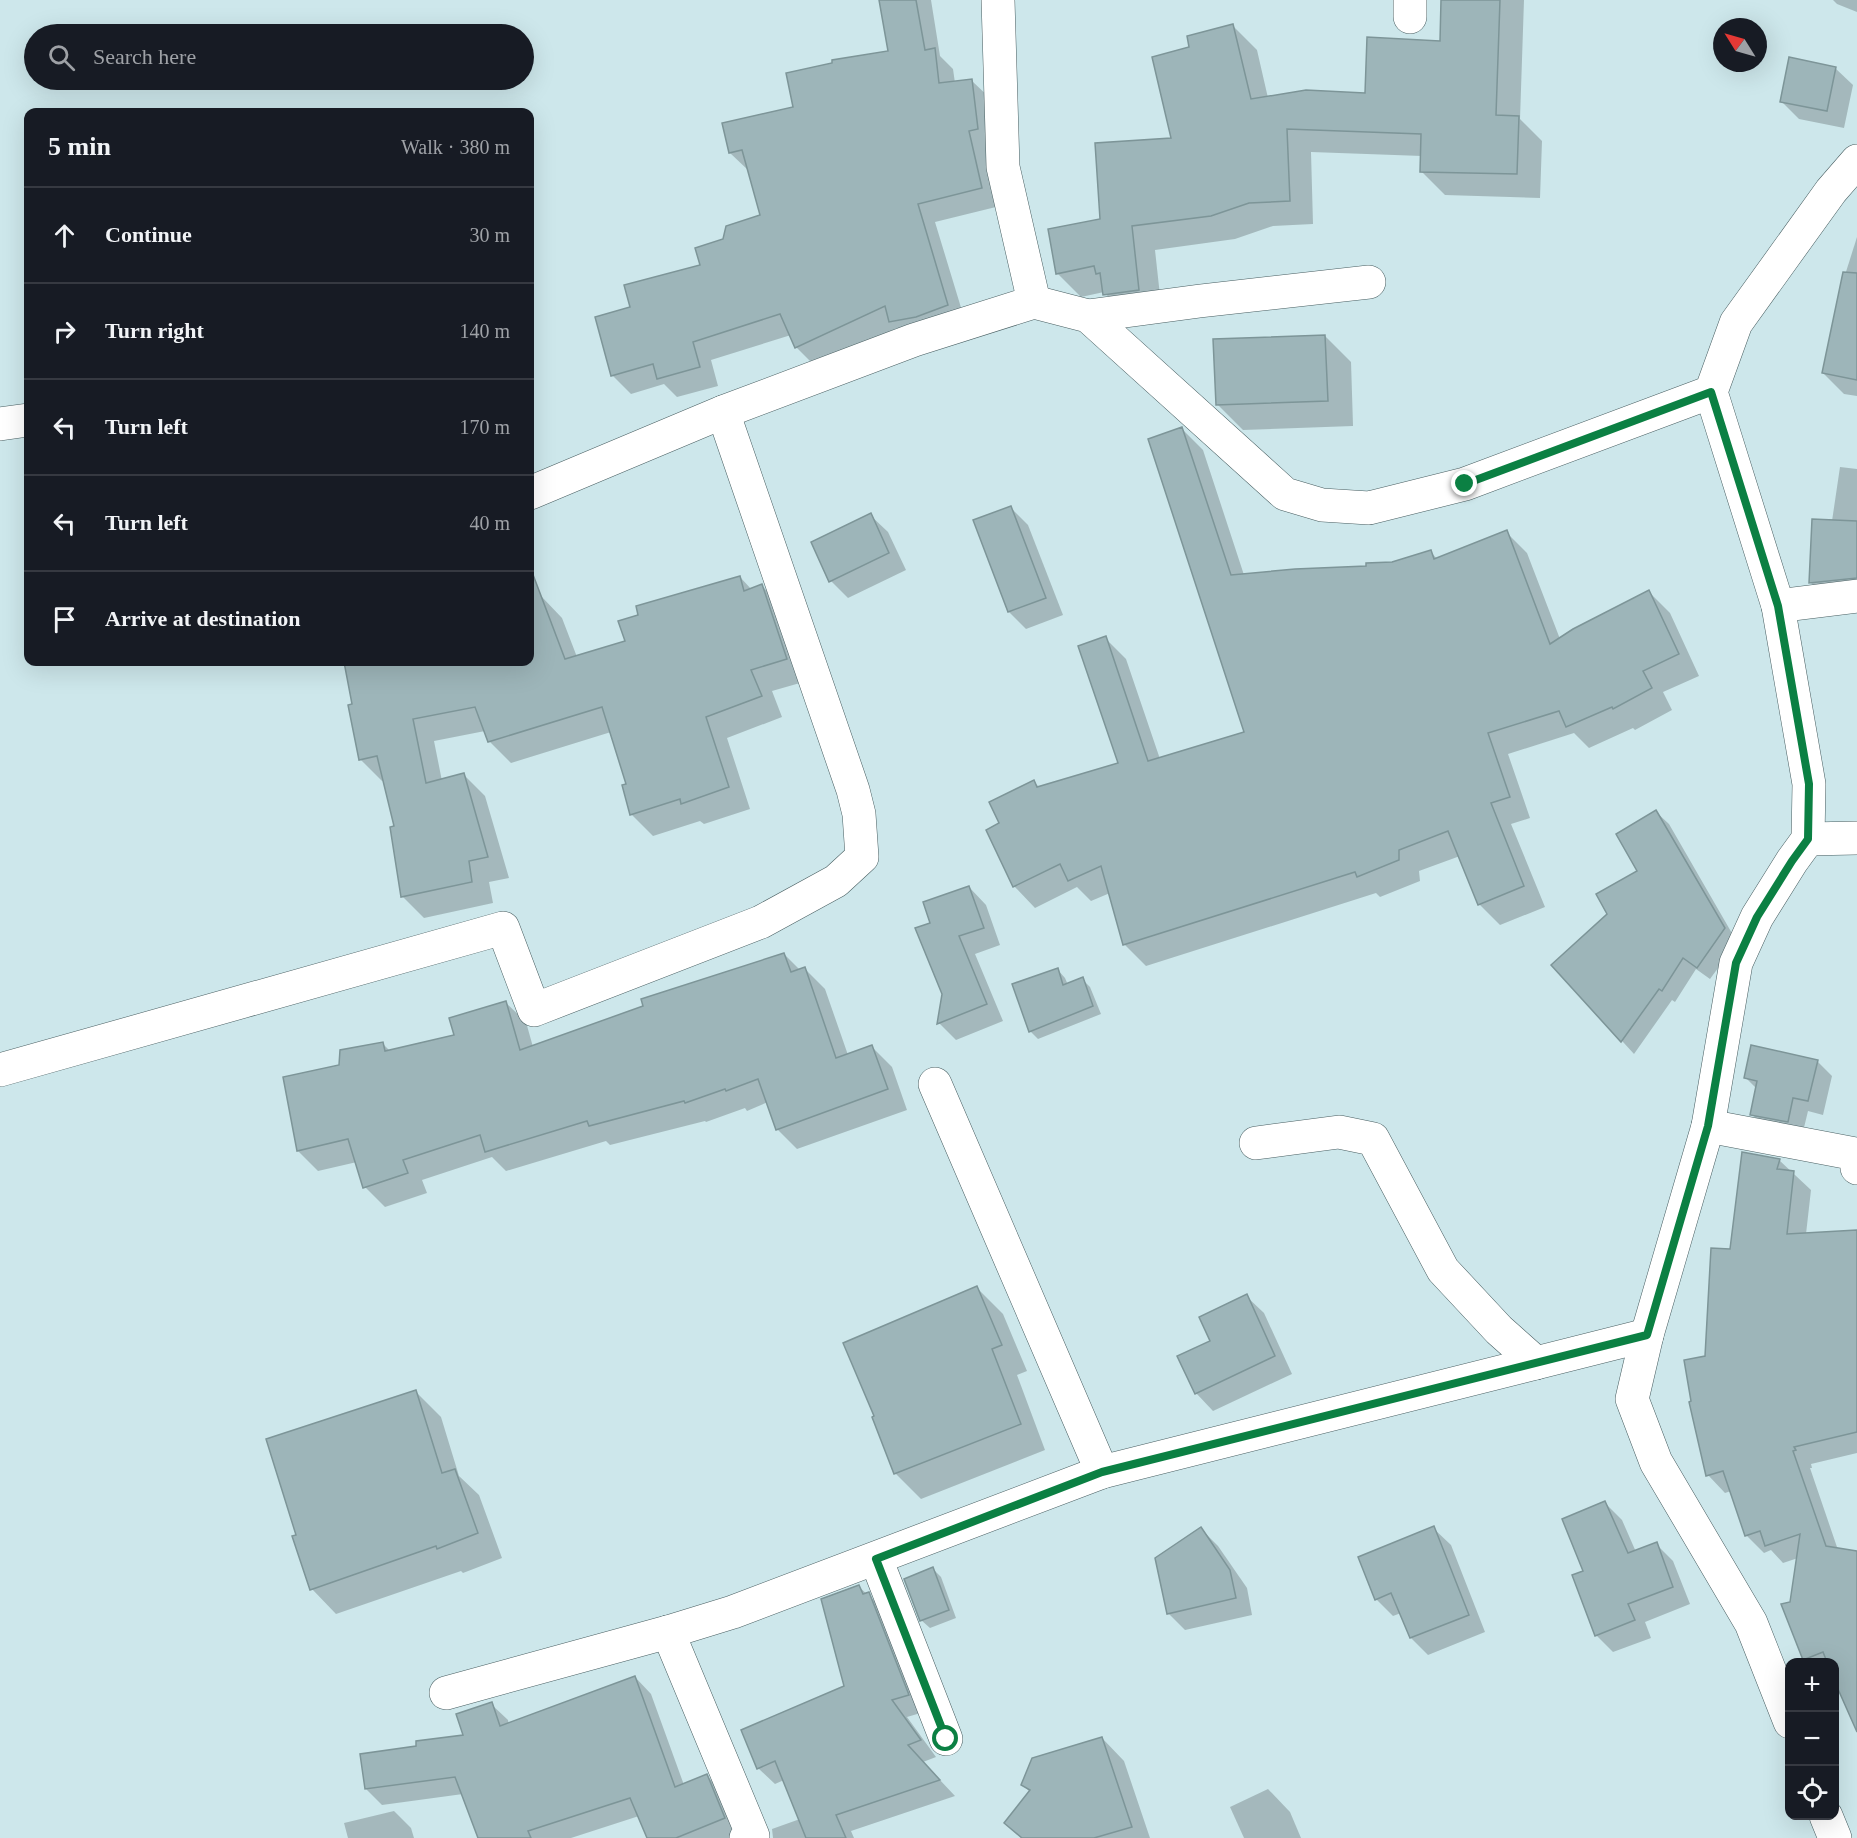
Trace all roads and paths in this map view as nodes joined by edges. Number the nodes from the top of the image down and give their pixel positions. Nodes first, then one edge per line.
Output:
1 (998, 0) edge
2 (1857, 161) edge
3 (1369, 282) dead end
4 (1034, 302) junction
5 (1088, 316) junction
6 (1711, 392) junction
7 (723, 412) junction
8 (24, 421) edge
9 (0, 424) edge
10 (534, 491) edge
11 (1857, 596) edge
12 (1778, 606) junction
13 (1857, 838) edge
14 (1808, 839) junction
15 (0, 1070) edge
16 (935, 1084) dead end
17 (1708, 1126) junction
18 (1256, 1143) dead end
19 (1857, 1168) edge
20 (1647, 1335) junction
21 (1536, 1363) junction
22 (1102, 1472) junction
23 (876, 1559) junction
24 (669, 1632) junction
25 (446, 1693) dead end
26 (1786, 1712) edge
27 (946, 1739) dead end
28 (746, 1838) edge

1 - 4 street
2 - 6 street
3 - 5 street
4 - 5 street
4 - 7 street
5 - 6 street
6 - 12 street
7 - 10 street
7 - 15 street
8 - 9 street
11 - 12 street
12 - 14 street
13 - 14 street
14 - 17 street
16 - 22 street
17 - 19 street
17 - 20 street
18 - 21 street
20 - 21 street
20 - 26 street
21 - 22 street
22 - 23 street
23 - 24 street
23 - 27 street
24 - 25 street
24 - 28 street

